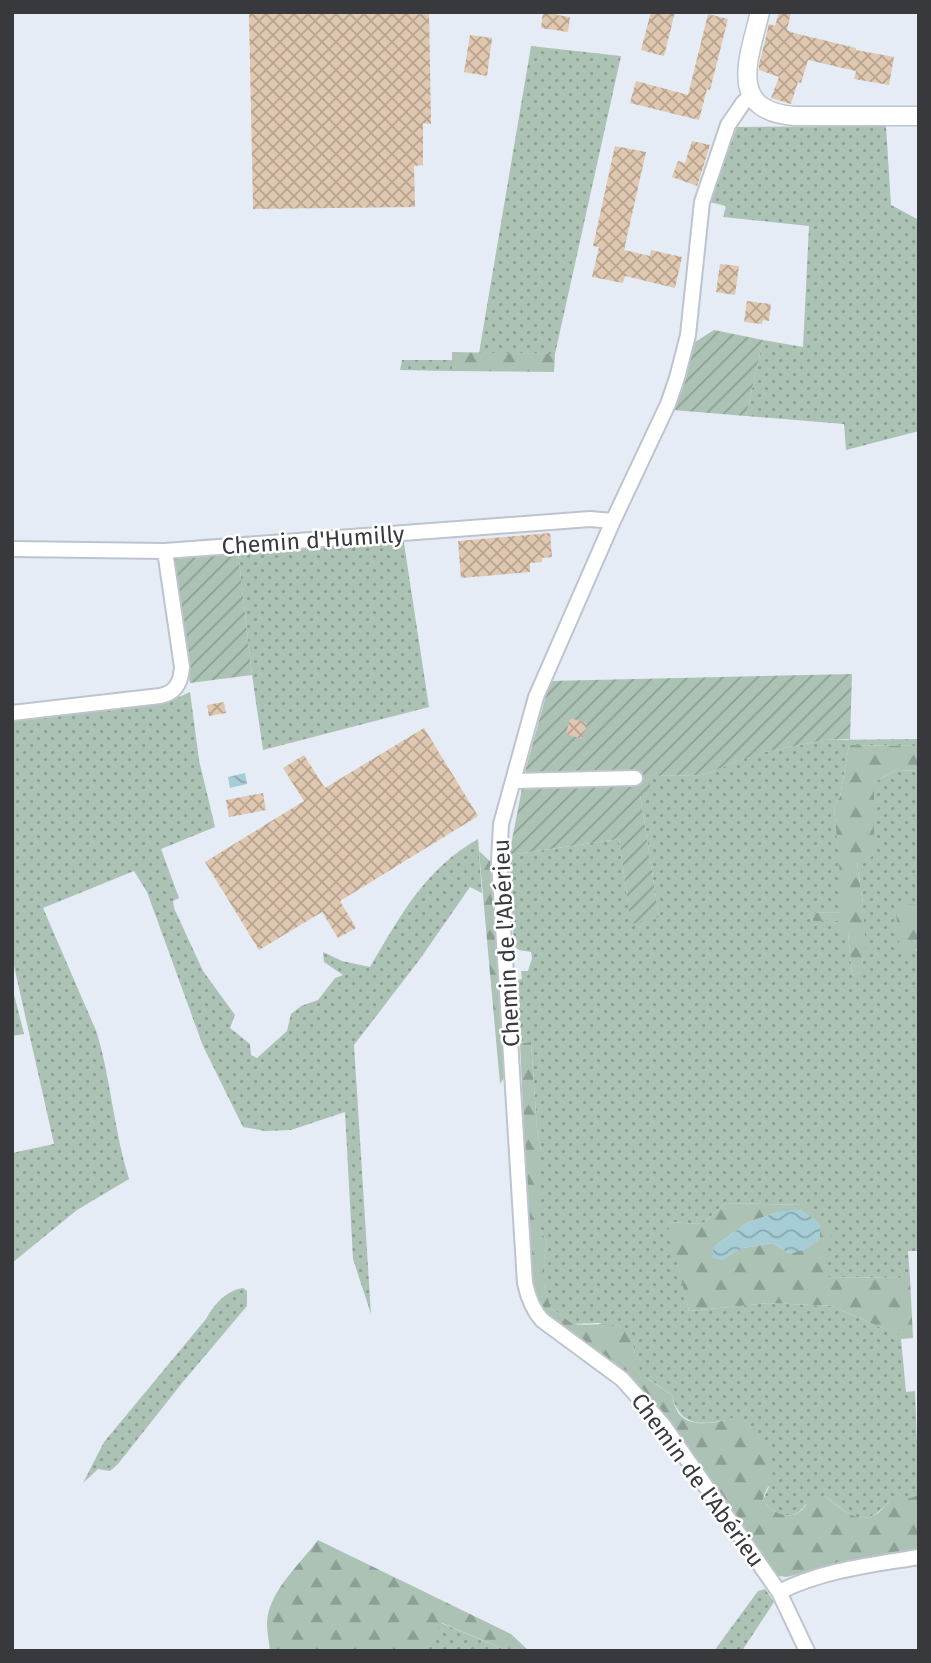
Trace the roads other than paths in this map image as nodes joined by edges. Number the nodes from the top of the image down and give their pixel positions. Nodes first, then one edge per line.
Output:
1 (760, 12) edge
2 (751, 96) junction
3 (919, 116) edge
4 (613, 521) junction
5 (12, 549) edge
6 (165, 551) junction
7 (12, 713) edge
8 (635, 778) dead end
9 (514, 780) junction
10 (919, 1557) edge
11 (779, 1592) junction
12 (807, 1651) edge

1 - 2 street
2 - 3 street
2 - 4 street, Chemin de l'Abérieu
4 - 6 street, Chemin d'Humilly
4 - 9 street, Chemin de l'Abérieu
5 - 6 street, Chemin d'Humilly
6 - 7 street
8 - 9 street
9 - 11 street, Chemin de l'Abérieu
10 - 11 street
11 - 12 street, Chemin de l'Abérieu

